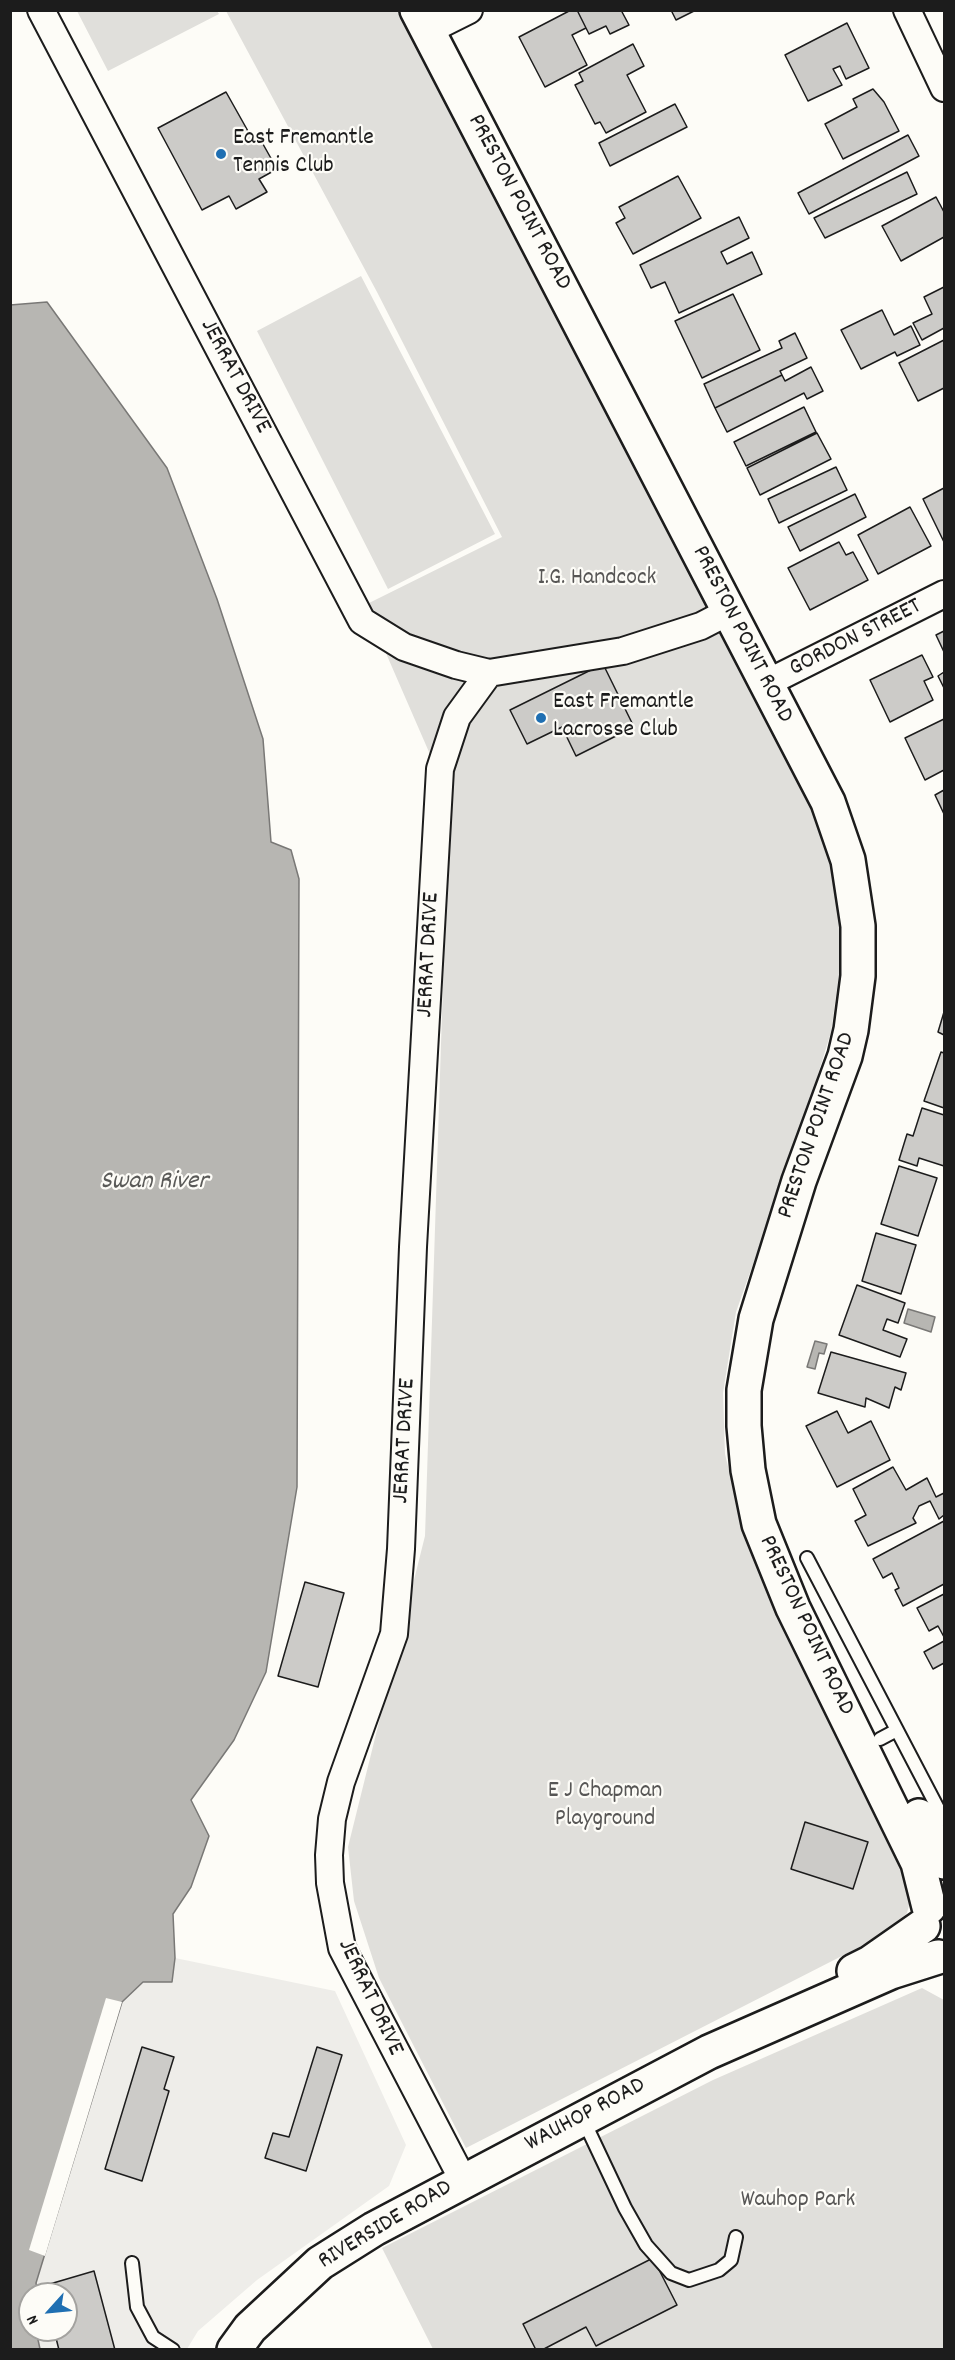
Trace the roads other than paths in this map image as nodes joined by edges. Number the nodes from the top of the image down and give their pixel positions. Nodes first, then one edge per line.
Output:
1 (41, 10) edge
2 (907, 10) edge
3 (439, 17) edge
4 (945, 88) edge
5 (945, 594) edge
6 (728, 612) junction
7 (489, 673) junction
8 (775, 679) junction
9 (807, 1558) dead end
10 (888, 1734) junction
11 (944, 1820) edge
12 (945, 1862) edge
13 (932, 1909) edge
14 (941, 1958) edge
15 (709, 2052) junction
16 (583, 2118) junction
17 (463, 2180) junction
18 (736, 2237) dead end
19 (132, 2263) dead end
20 (173, 2349) edge
21 (234, 2349) edge

1 - 7 street, JERRAT DRIVE
2 - 4 street
3 - 6 main road, PRESTON POINT ROAD
3 - 8 main road, PRESTON POINT ROAD
5 - 8 street, GORDON STREET
6 - 7 street, JERRAT DRIVE
6 - 8 main road, PRESTON POINT ROAD
7 - 17 street, JERRAT DRIVE
8 - 10 main road, PRESTON POINT ROAD
8 - 13 main road, PRESTON POINT ROAD
9 - 10 lane
10 - 11 lane
10 - 12 main road, PRESTON POINT ROAD
13 - 14 main road, PRESTON POINT ROAD
13 - 15 main road, WAUHOP ROAD
14 - 15 main road, WAUHOP ROAD
15 - 16 main road, WAUHOP ROAD
16 - 17 main road, WAUHOP ROAD
16 - 18 lane
17 - 21 main road, RIVERSIDE ROAD
19 - 20 lane

